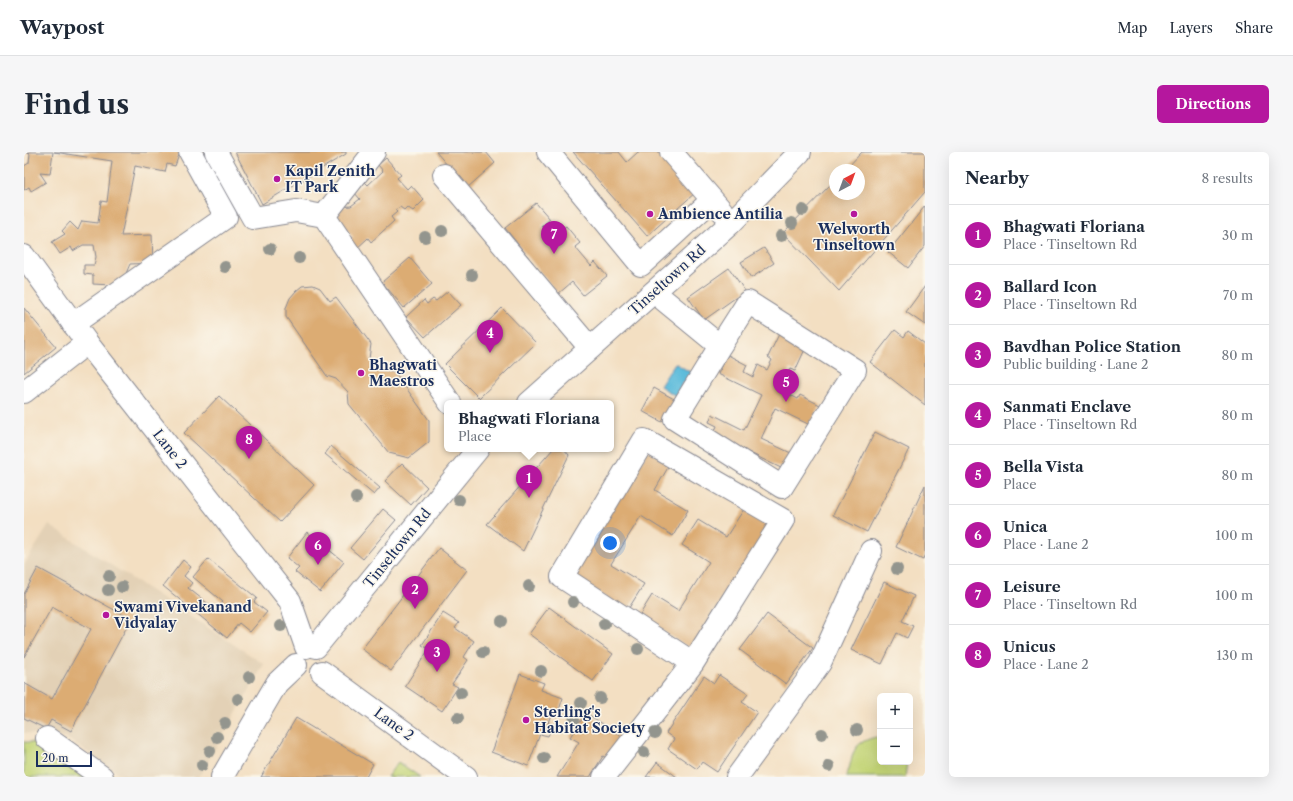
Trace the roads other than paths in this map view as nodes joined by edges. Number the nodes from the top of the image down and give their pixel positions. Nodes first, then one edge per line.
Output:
1 (190, 152) edge
2 (216, 152) edge
3 (374, 152) edge
4 (548, 152) edge
5 (671, 152) edge
6 (800, 152) edge
7 (444, 175) dead end
8 (712, 200) junction
9 (324, 216) junction
10 (731, 223) junction
11 (24, 256) edge
12 (654, 292) junction
13 (73, 324) junction
14 (88, 344) junction
15 (720, 346) junction
16 (590, 348) junction
17 (24, 392) edge
18 (448, 400) edge
19 (532, 400) edge
20 (475, 452) edge
21 (871, 551) dead end
22 (306, 653) junction
23 (693, 663) junction
24 (47, 738) dead end
25 (102, 777) edge
26 (222, 777) edge
27 (464, 777) edge
28 (604, 777) edge
29 (736, 777) edge

1 - 13 street
2 - 9 street
3 - 9 street
4 - 8 street
5 - 8 street
6 - 10 street, Tinseltown Rd
7 - 16 street
8 - 10 street
9 - 18 street
10 - 12 street, Tinseltown Rd
11 - 13 street, Lane 2
12 - 15 street
12 - 16 street, Tinseltown Rd
13 - 14 street, Lane 2
14 - 17 street
14 - 22 street, Lane 2
15 - 15 street
16 - 19 street, Tinseltown Rd
20 - 22 street, Tinseltown Rd
21 - 29 street
22 - 26 street, Tinseltown Rd
22 - 27 street, Lane 2
23 - 23 street
23 - 28 street
24 - 25 street

